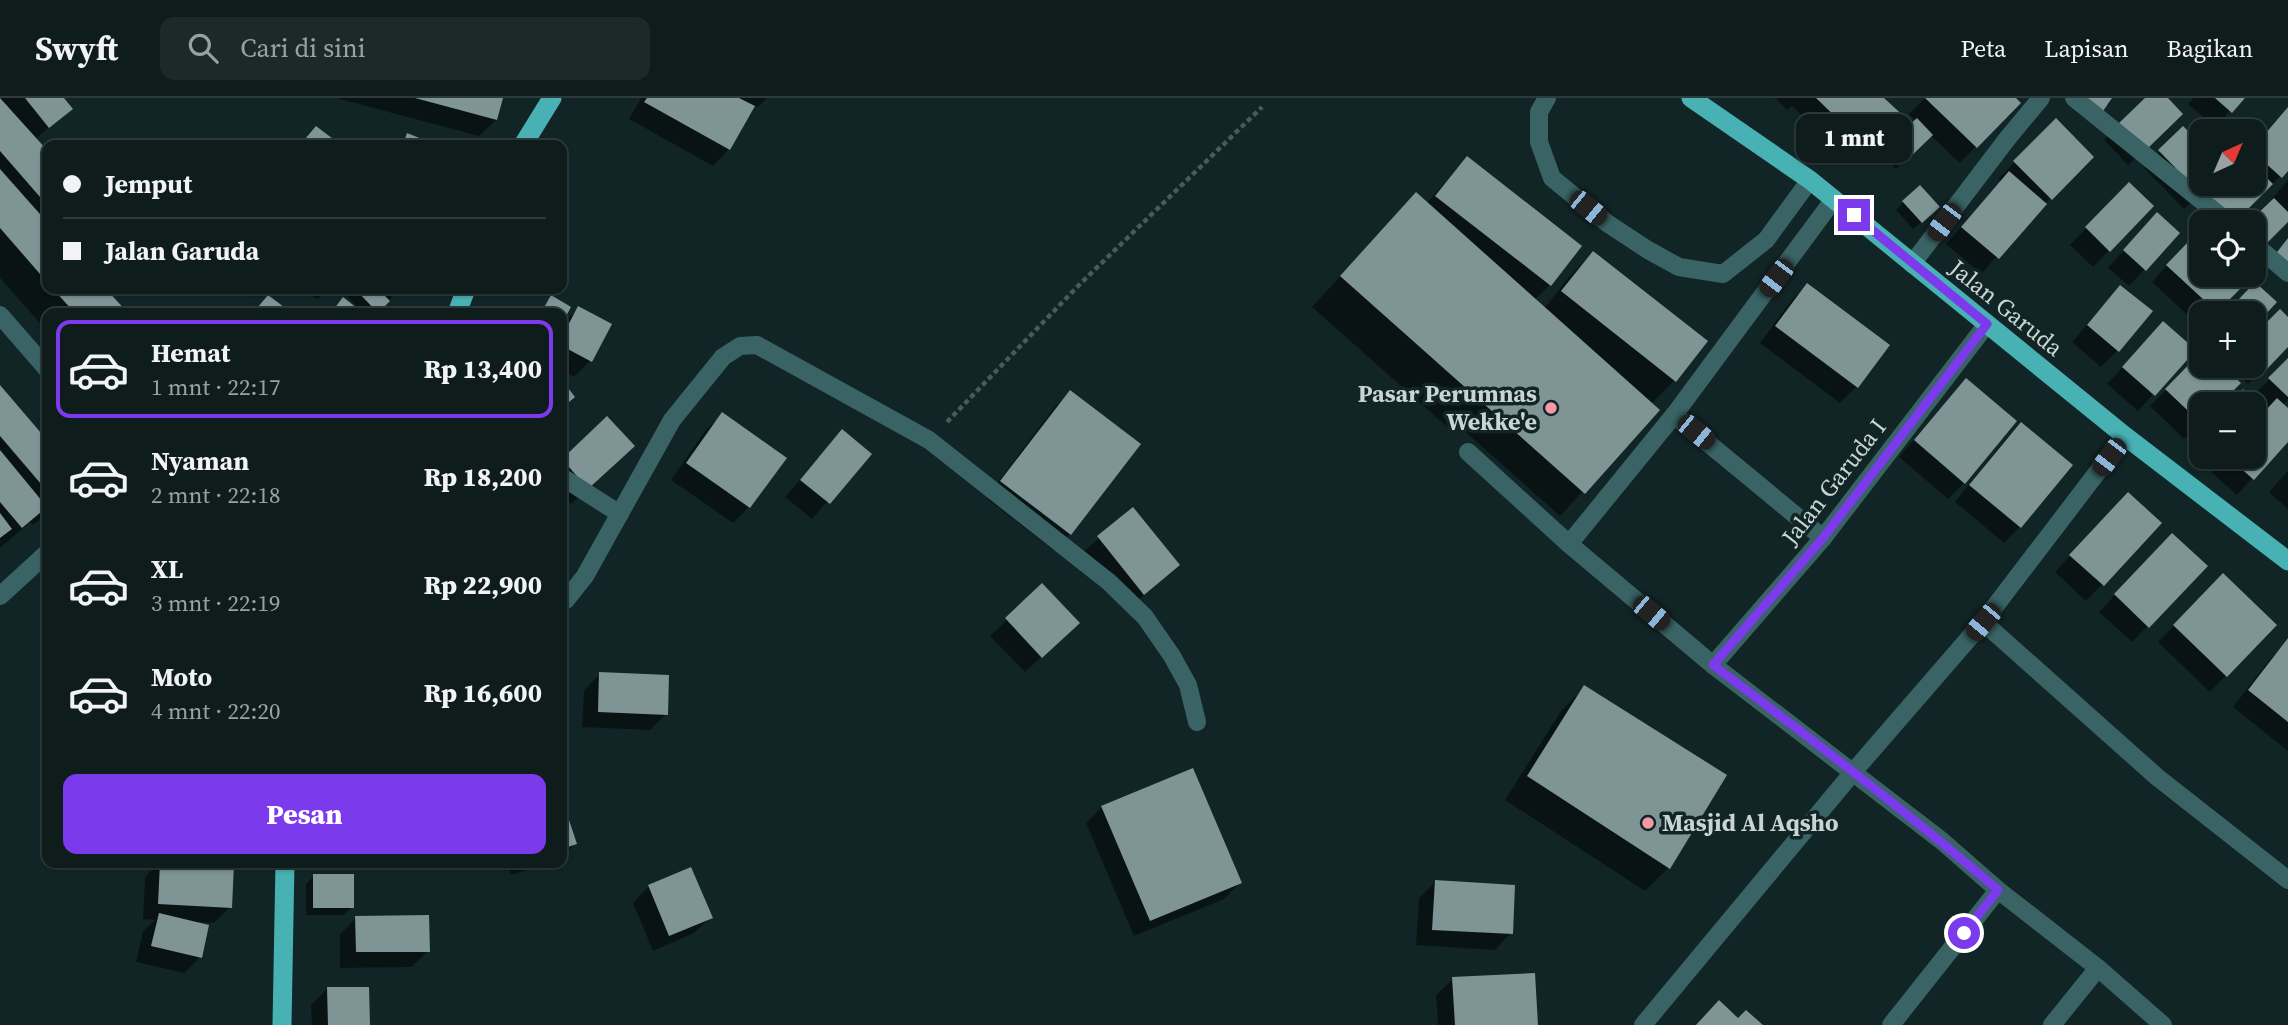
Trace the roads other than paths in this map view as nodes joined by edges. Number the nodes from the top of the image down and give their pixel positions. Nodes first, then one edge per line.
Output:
1 (552, 98) edge
2 (1547, 98) edge
3 (1691, 98) edge
4 (2042, 98) edge
5 (2074, 98) edge
6 (526, 140) edge
7 (1810, 180) junction
8 (1834, 200) junction
9 (2213, 210) edge
10 (2266, 254) edge
11 (1912, 264) junction
12 (2288, 273) edge
13 (0, 315) edge
14 (1987, 324) junction
15 (42, 363) edge
16 (1674, 415) junction
17 (2125, 436) junction
18 (1468, 453) dead end
19 (567, 480) edge
20 (620, 514) junction
21 (1823, 538) junction
22 (1569, 544) junction
23 (42, 558) edge
24 (2288, 561) edge
25 (0, 596) edge
26 (567, 599) edge
27 (1983, 622) junction
28 (1713, 665) junction
29 (1197, 722) dead end
30 (1854, 771) junction
31 (285, 868) edge
32 (2288, 880) edge
33 (1998, 890) junction
34 (2098, 968) junction
35 (282, 1025) edge
36 (1643, 1025) edge
37 (1891, 1025) edge
38 (2052, 1025) edge
39 (2163, 1025) edge

1 - 6 highway
2 - 7 street
3 - 7 highway, Jalan Garuda
4 - 11 street
5 - 9 street
7 - 8 highway, Jalan Garuda
8 - 11 highway, Jalan Garuda
8 - 16 street
10 - 12 street
11 - 14 highway, Jalan Garuda
13 - 15 street
14 - 17 highway, Jalan Garuda
14 - 21 street, Jalan Garuda I
16 - 21 street
16 - 22 street
17 - 24 highway, Jalan Garuda
17 - 27 street
18 - 22 street
19 - 20 street
20 - 26 street
20 - 29 street
21 - 28 street, Jalan Garuda I
22 - 28 street
23 - 25 street
27 - 30 street
27 - 32 street
28 - 30 street
30 - 33 street
30 - 36 street
31 - 35 highway
33 - 34 street
33 - 37 street
34 - 38 street
34 - 39 street

